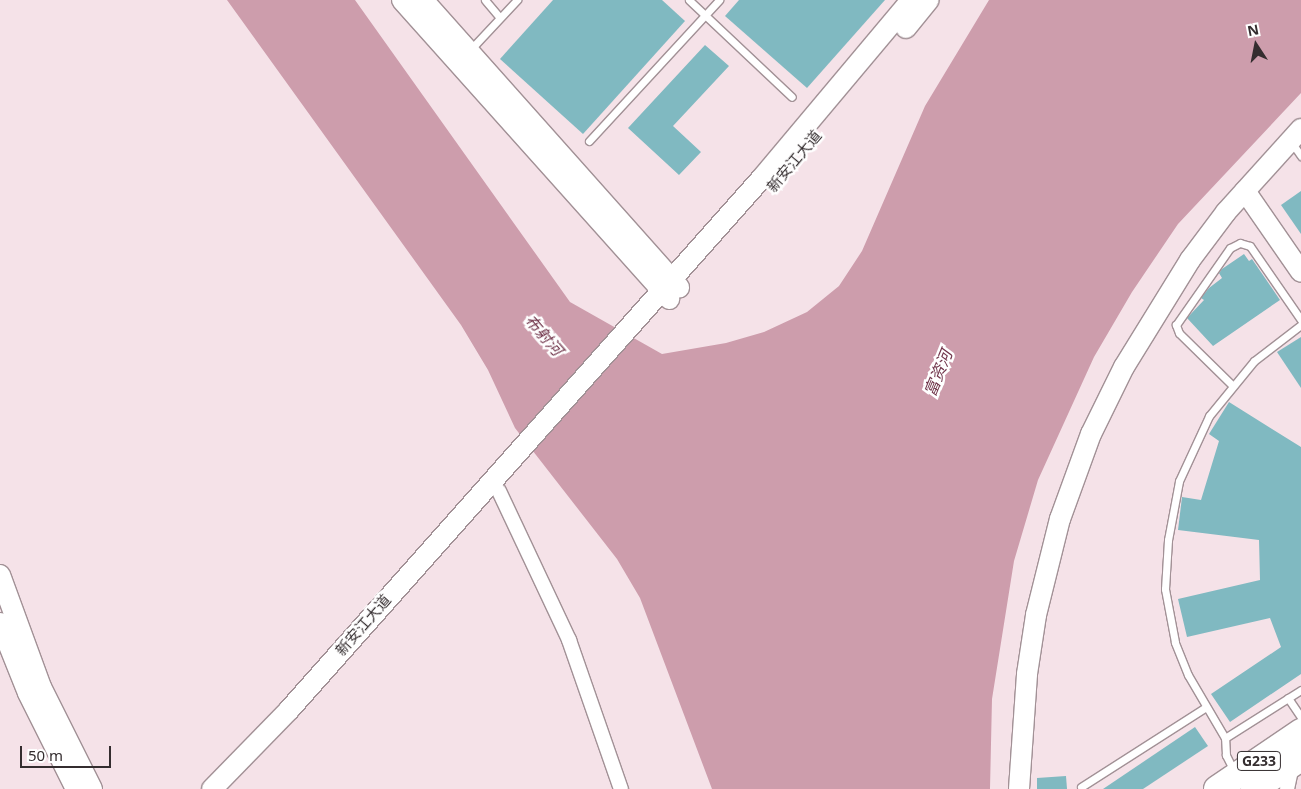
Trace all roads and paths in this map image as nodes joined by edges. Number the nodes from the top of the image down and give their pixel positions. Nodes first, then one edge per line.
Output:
1 (402, 0) edge
2 (423, 0) edge
3 (484, 0) edge
4 (517, 0) edge
5 (689, 0) edge
6 (719, 0) edge
7 (911, 0) edge
8 (929, 0) edge
9 (705, 15) junction
10 (500, 18) junction
11 (468, 52) junction
12 (792, 96) dead end
13 (589, 141) dead end
14 (1298, 142) edge
15 (1245, 191) junction
16 (1301, 272) edge
17 (671, 289) junction
18 (1301, 320) edge
19 (1301, 325) edge
20 (1232, 384) junction
21 (516, 462) junction
22 (499, 491) junction
23 (0, 575) edge
24 (0, 623) edge
25 (1301, 690) edge
26 (1288, 698) junction
27 (1206, 707) junction
28 (1301, 717) edge
29 (1301, 732) edge
30 (1224, 738) junction
31 (1297, 760) edge
32 (1236, 784) edge
33 (1081, 787) dead end
34 (76, 789) edge
35 (92, 789) edge
36 (212, 789) edge
37 (232, 789) edge
38 (621, 789) edge
39 (1019, 789) edge
40 (1287, 789) edge

1 - 17 main road
2 - 11 main road
3 - 10 lane
4 - 10 lane
5 - 9 lane
6 - 9 lane
7 - 17 main road, 新安江大道
8 - 17 main road, 新安江大道
9 - 12 lane
9 - 13 lane
10 - 11 lane
11 - 17 main road
14 - 15 main road
15 - 16 main road
15 - 39 main road
17 - 21 main road, 新安江大道
18 - 20 lane
19 - 20 lane
20 - 27 lane
21 - 22 main road, 新安江大道
21 - 36 main road, 新安江大道
22 - 37 main road, 新安江大道
22 - 38 street
23 - 35 main road
24 - 34 main road
25 - 26 lane
26 - 28 lane
26 - 30 lane
27 - 30 lane
27 - 33 lane
29 - 32 highway, G233
30 - 32 lane
31 - 32 highway, G233
31 - 40 street

